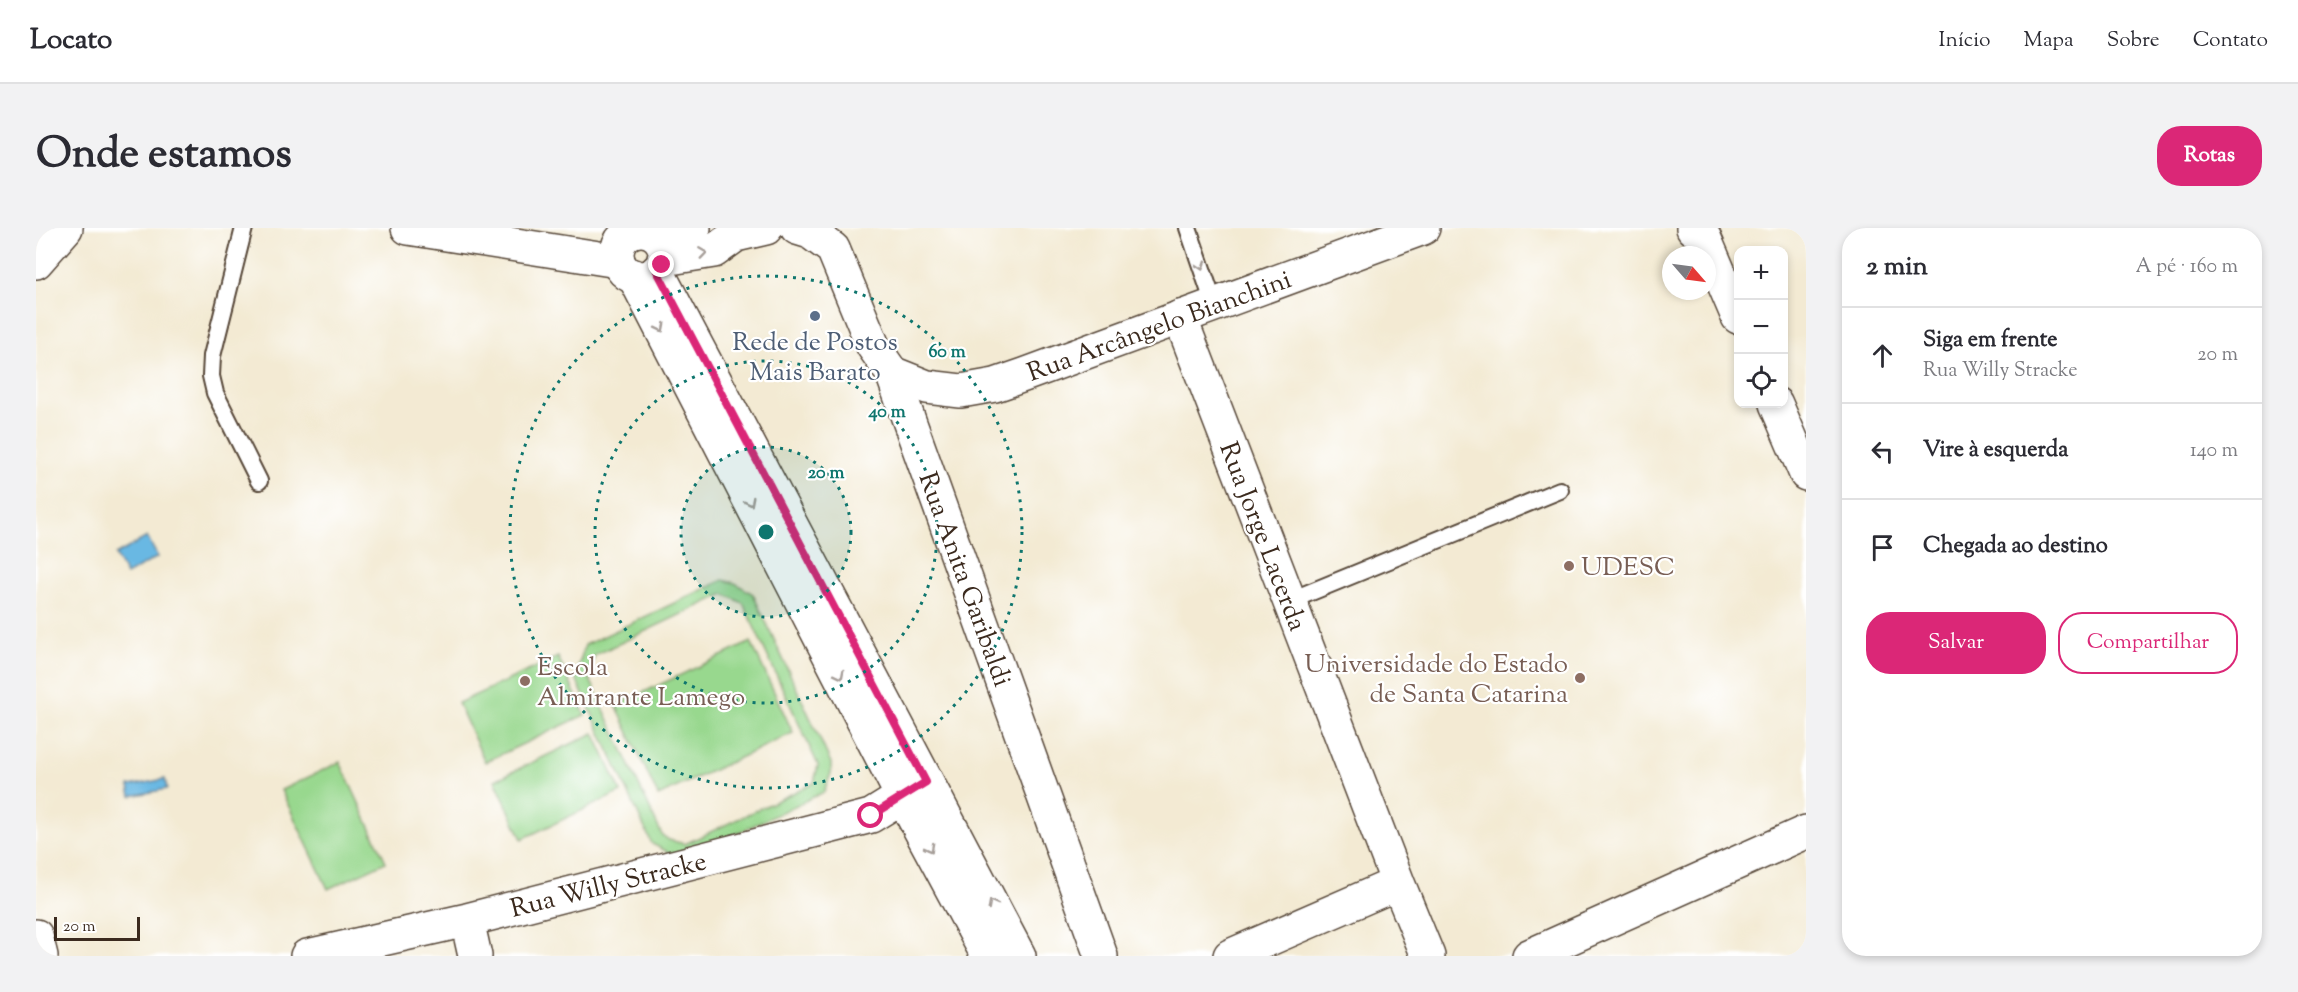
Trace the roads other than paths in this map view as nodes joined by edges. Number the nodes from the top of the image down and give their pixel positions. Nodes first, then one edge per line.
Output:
1 (66, 228) edge
2 (244, 228) edge
3 (408, 228) edge
4 (694, 228) edge
5 (1188, 228) edge
6 (1423, 228) edge
7 (808, 229) edge
8 (739, 230) edge
9 (1699, 231) edge
10 (637, 248) edge
11 (36, 262) edge
12 (1214, 304) junction
13 (1734, 308) edge
14 (1180, 317) junction
15 (892, 373) junction
16 (1778, 408) edge
17 (1806, 474) edge
18 (259, 481) dead end
19 (1560, 490) dead end
20 (1289, 601) junction
21 (915, 790) junction
22 (1806, 832) edge
23 (1398, 883) junction
24 (467, 920) junction
25 (36, 936) edge
26 (41, 956) edge
27 (307, 956) edge
28 (475, 956) edge
29 (988, 956) edge
30 (1019, 956) edge
31 (1101, 956) edge
32 (1230, 956) edge
33 (1428, 956) edge
34 (1529, 956) edge

1 - 11 street
2 - 18 lane
3 - 10 street
4 - 10 street
5 -> 12 lane
6 - 12 street, Rua Arcângelo Bianchini
7 - 15 street, Rua Anita Garibaldi
10 -> 8 street
9 - 13 street
10 - 21 street
12 - 14 street, Rua Arcângelo Bianchini
14 - 15 street, Rua Arcângelo Bianchini
14 - 20 street, Rua Jorge Lacerda
15 - 31 street, Rua Anita Garibaldi
16 - 17 street
19 - 20 lane
20 - 23 street, Rua Jorge Lacerda
21 - 24 street, Rua Willy Stracke
21 -> 29 street
30 -> 21 street
22 - 34 street
23 - 32 street
23 - 33 street, Rua Jorge Lacerda
24 - 27 street, Rua Willy Stracke
24 - 28 street
25 - 26 street

